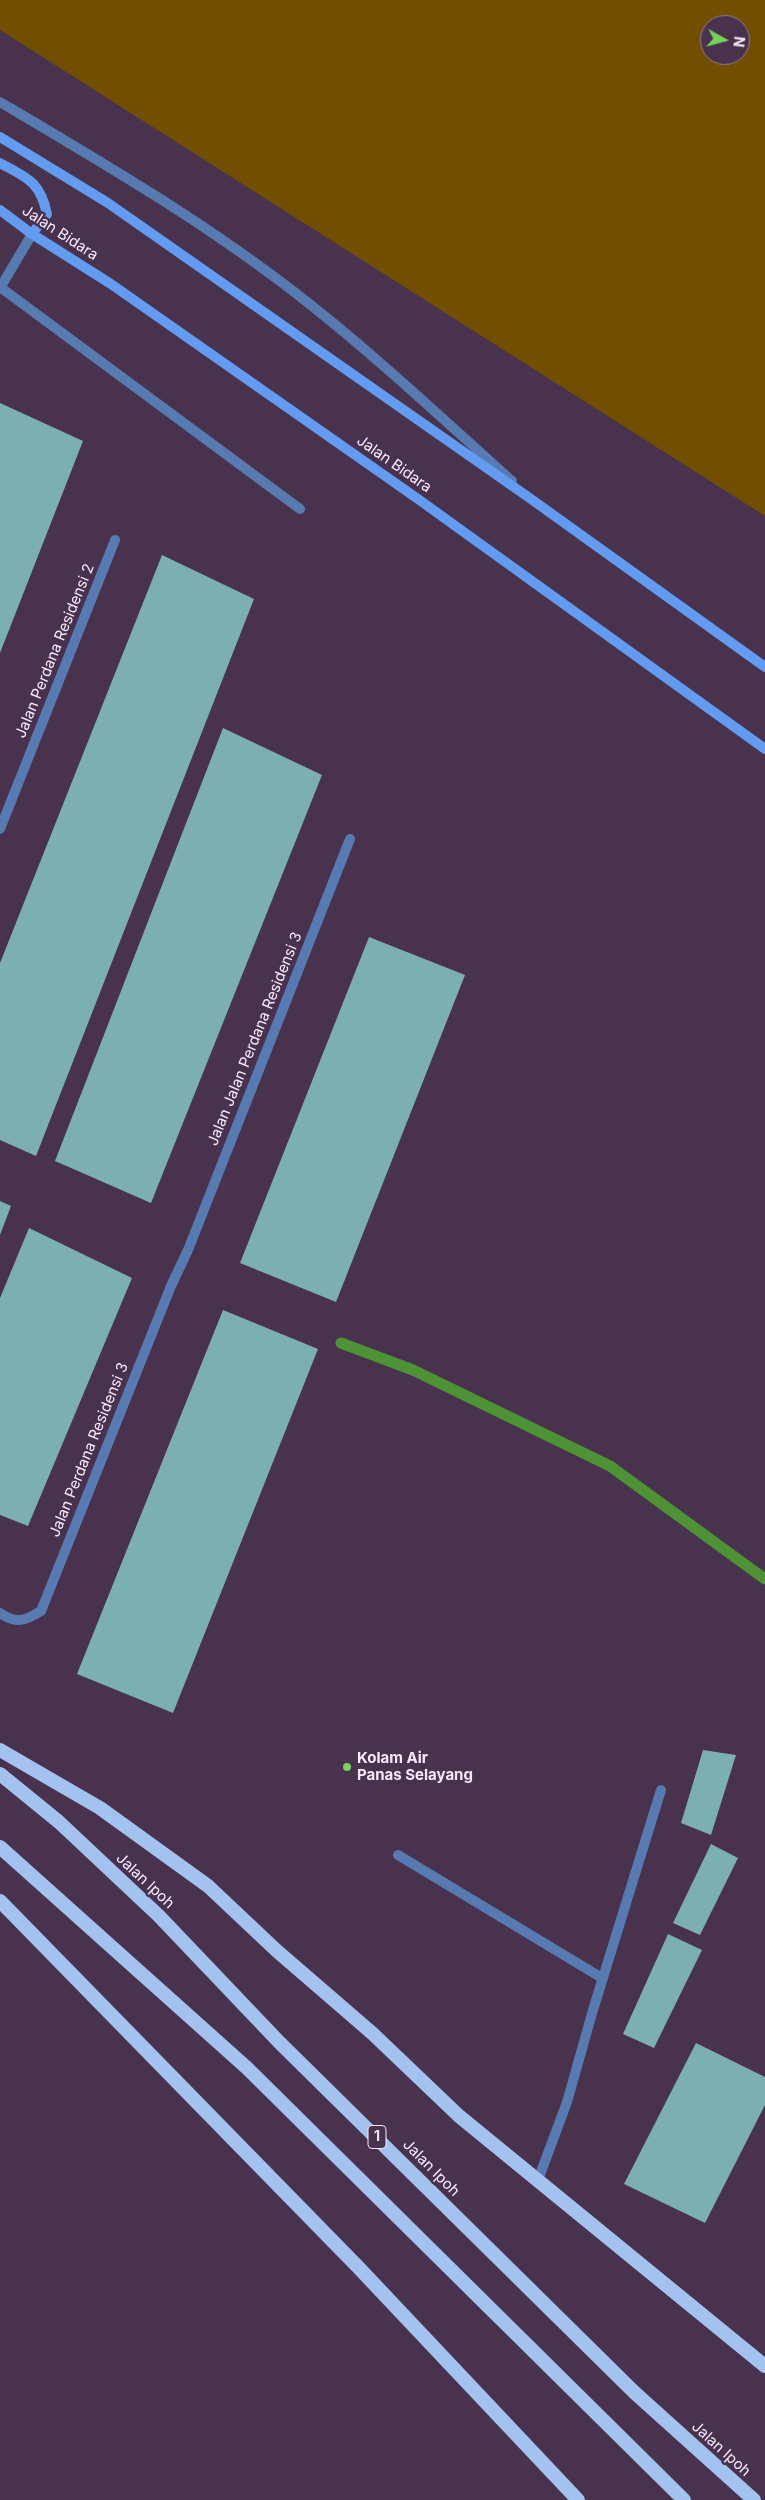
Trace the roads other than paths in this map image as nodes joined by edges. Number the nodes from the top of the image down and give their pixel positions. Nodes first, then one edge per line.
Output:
1 (0, 102) edge
2 (0, 137) edge
3 (0, 163) edge
4 (0, 210) edge
5 (32, 234) junction
6 (0, 288) edge
7 (531, 499) junction
8 (300, 509) dead end
9 (115, 540) dead end
10 (765, 667) edge
11 (765, 750) edge
12 (0, 829) edge
13 (350, 839) dead end
14 (171, 1286) joint
15 (0, 1613) edge
16 (0, 1750) edge
17 (0, 1774) edge
18 (661, 1790) dead end
19 (0, 1846) edge
20 (398, 1856) dead end
21 (0, 1901) edge
22 (602, 1978) junction
23 (538, 2180) junction
24 (765, 2366) edge
25 (578, 2500) edge
26 (684, 2500) edge
27 (754, 2500) edge

1 - 7 street
2 - 7 main road
3 - 5 main road
4 - 5 main road, Jalan Bidara
5 - 6 street
5 - 11 main road, Jalan Bidara
6 - 8 street
7 - 10 main road
9 - 12 street, Jalan Perdana Residensi 2
13 - 14 street, Jalan Jalan Perdana Residensi 3
14 - 15 street, Jalan Perdana Residensi 3
16 - 23 highway
17 - 27 highway, Jalan Ipoh / 1
18 - 22 street
19 - 26 highway
20 - 22 street
21 - 25 highway
22 - 23 street
23 - 24 highway

